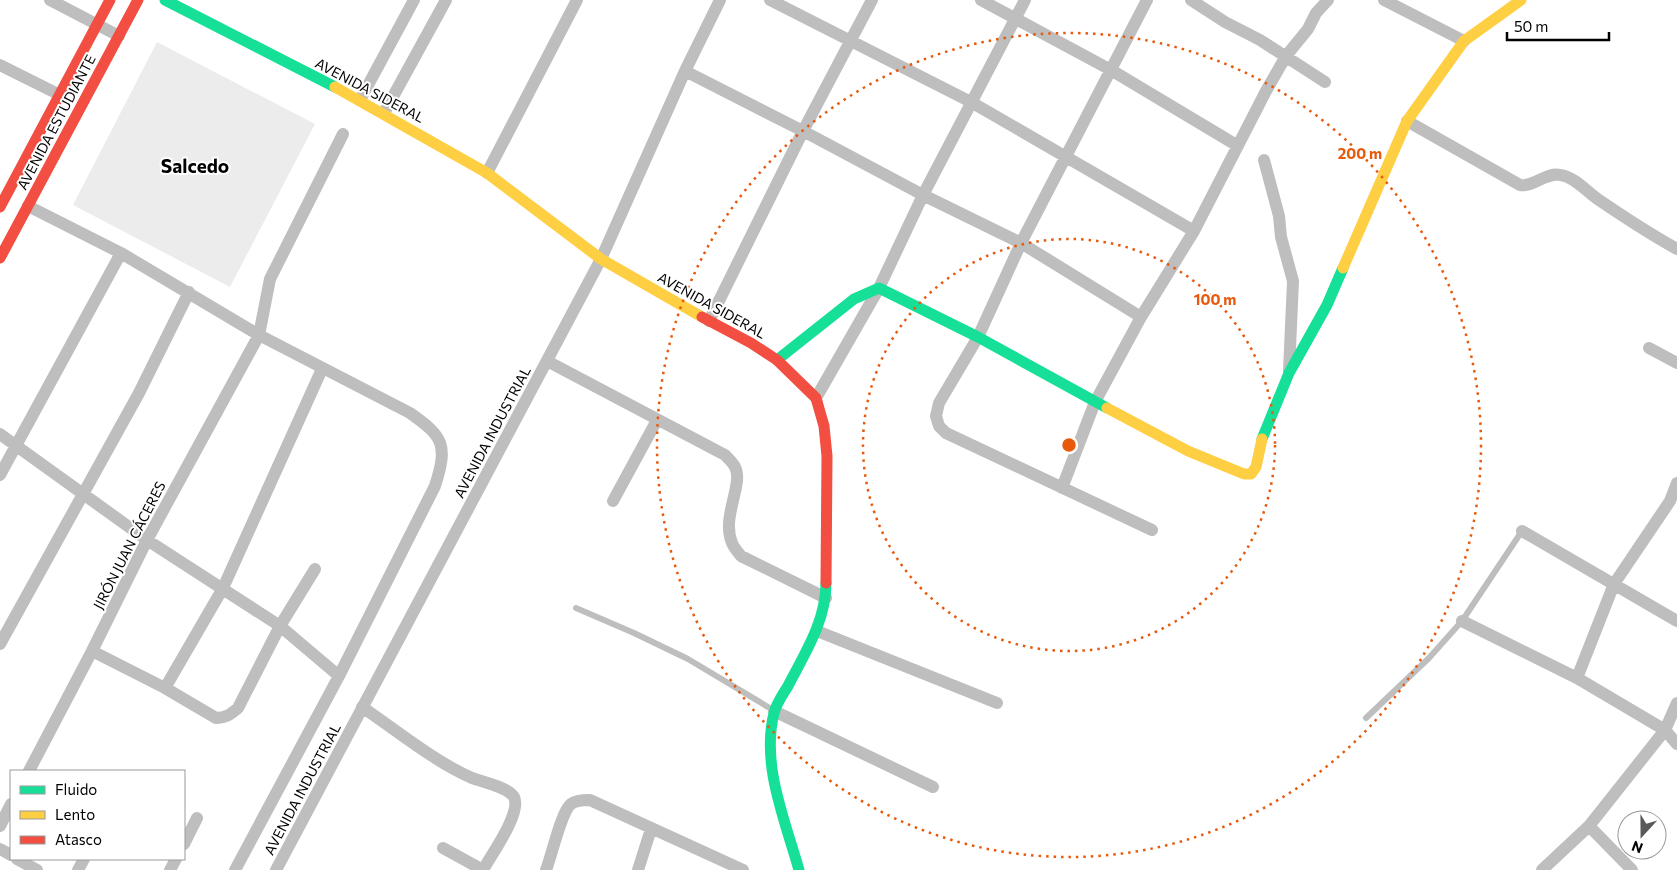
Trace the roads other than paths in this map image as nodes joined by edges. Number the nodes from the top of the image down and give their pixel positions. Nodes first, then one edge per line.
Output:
1 (50, 0) edge
2 (110, 0) edge
3 (138, 0) edge
4 (165, 0) edge
5 (414, 0) edge
6 (446, 0) edge
7 (577, 0) edge
8 (770, 0) edge
9 (872, 0) edge
10 (981, 0) edge
11 (1025, 0) edge
12 (1147, 0) edge
13 (1191, 0) edge
14 (1328, 0) edge
15 (1384, 0) edge
16 (1521, 0) edge
17 (716, 1) edge
18 (1015, 18) junction
19 (97, 25) junction
20 (119, 36) junction
21 (851, 41) junction
22 (1464, 41) junction
23 (1286, 56) junction
24 (0, 65) edge
25 (1111, 70) junction
26 (685, 71) junction
27 (1325, 82) dead end
28 (60, 94) junction
29 (360, 100) junction
30 (971, 102) junction
31 (384, 113) junction
32 (1407, 121) junction
33 (804, 131) junction
34 (343, 134) dead end
35 (1238, 146) junction
36 (1066, 156) junction
37 (1264, 160) dead end
38 (487, 173) junction
39 (923, 195) junction
40 (28, 206) junction
41 (0, 207) edge
42 (1194, 231) junction
43 (1021, 244) junction
44 (1677, 249) edge
45 (121, 253) junction
46 (0, 258) edge
47 (601, 258) junction
48 (879, 288) junction
49 (189, 292) junction
50 (1141, 318) junction
51 (709, 321) junction
52 (259, 334) junction
53 (978, 337) junction
54 (1649, 348) dead end
55 (777, 360) junction
56 (547, 361) junction
57 (1677, 363) edge
58 (322, 369) junction
59 (1289, 373) junction
60 (816, 398) junction
61 (1095, 402) junction
62 (657, 420) junction
63 (0, 434) edge
64 (16, 446) junction
65 (0, 475) edge
66 (1677, 483) edge
67 (1062, 488) junction
68 (82, 494) junction
69 (613, 501) dead end
70 (1152, 530) dead end
71 (1522, 531) joint
72 (147, 540) junction
73 (315, 569) dead end
74 (1614, 584) junction
75 (223, 588) junction
76 (826, 598) junction
77 (576, 608) dead end
78 (1462, 621) junction
79 (1677, 621) edge
80 (280, 626) junction
81 (817, 631) junction
82 (0, 644) edge
83 (92, 650) junction
84 (340, 676) junction
85 (1577, 678) junction
86 (165, 688) junction
87 (1677, 703) edge
88 (997, 704) dead end
89 (362, 707) junction
90 (774, 711) junction
91 (1366, 718) dead end
92 (1665, 730) junction
93 (1677, 744) edge
94 (30, 770) edge
95 (933, 787) dead end
96 (10, 806) edge
97 (197, 818) dead end
98 (0, 826) edge
99 (1589, 826) junction
100 (651, 829) junction
101 (185, 842) edge
102 (443, 848) dead end
103 (19, 860) edge
104 (37, 870) edge
105 (235, 870) edge
106 (276, 870) edge
107 (483, 870) edge
108 (546, 870) edge
109 (638, 870) edge
110 (743, 870) edge
111 (799, 870) edge
112 (1542, 870) edge
113 (1632, 870) edge

1 - 19 street
2 - 19 street, AVENIDA ESTUDIANTE
3 - 20 street, AVENIDA ESTUDIANTE
4 - 29 street, AVENIDA SIDERAL
5 - 29 street
6 - 31 street
7 - 38 street
8 - 21 street
9 - 21 street
10 - 18 street
11 - 18 street
12 - 25 street
13 - 23 street
14 - 23 street
15 - 22 street
16 - 22 street
17 - 26 street, AVENIDA INDUSTRIAL
18 - 25 street
18 - 30 street
19 - 20 street
19 - 28 street, AVENIDA ESTUDIANTE
20 - 40 street, AVENIDA ESTUDIANTE
21 - 30 street
21 - 33 street
22 - 32 street
23 - 27 street
23 - 35 street
24 - 28 street
25 - 35 street
25 - 36 street
26 - 33 street
26 - 47 street, AVENIDA INDUSTRIAL
28 - 41 street, AVENIDA ESTUDIANTE
29 - 31 street, AVENIDA SIDERAL
30 - 36 street
30 - 39 street
31 - 38 street, AVENIDA SIDERAL
32 - 44 street
32 - 59 street
33 - 39 street
33 - 51 street
34 - 52 street, JIRÓN JUAN CÁCERES
35 - 42 street
36 - 42 street
36 - 43 street
37 - 59 street
38 - 47 street, AVENIDA SIDERAL
39 - 43 street
39 - 48 street
40 - 45 street
40 - 46 street, AVENIDA ESTUDIANTE
42 - 50 street
43 - 50 street
43 - 53 street
45 - 49 street
45 - 64 street
47 - 51 street, AVENIDA SIDERAL
47 - 56 street, AVENIDA INDUSTRIAL
48 - 53 street
48 - 55 street
48 - 60 street
49 - 52 street
49 - 68 street
50 - 61 street
51 - 55 street, AVENIDA SIDERAL
52 - 58 street
52 - 72 street, JIRÓN JUAN CÁCERES
53 - 61 street
53 - 67 street
54 - 57 street
55 - 60 street, AVENIDA SIDERAL
56 - 62 street
56 - 89 street, AVENIDA INDUSTRIAL
58 - 75 street
58 - 84 street, AVENIDA INDUSTRIAL
59 - 61 street
60 - 76 street, AVENIDA SIDERAL
61 - 67 street
62 - 69 street
62 - 76 street
63 - 64 street
64 - 65 street
64 - 68 street
66 - 74 street
67 - 70 street
68 - 72 street
68 - 82 street
71 - 74 street
71 - 78 lane
72 - 75 street
72 - 83 street, JIRÓN JUAN CÁCERES
73 - 80 street
74 - 79 street
74 - 85 street
75 - 80 street
75 - 86 street
76 - 81 street, AVENIDA SIDERAL
77 - 90 lane
78 - 85 street
78 - 91 lane
80 - 84 street
80 - 86 street
81 - 88 street
81 - 90 street, AVENIDA SIDERAL
83 - 86 street
83 - 94 street, JIRÓN JUAN CÁCERES
84 - 105 street, AVENIDA INDUSTRIAL
85 - 92 street
87 - 92 street
89 - 106 street, AVENIDA INDUSTRIAL
89 - 107 street
90 - 95 street
90 - 111 street, AVENIDA SIDERAL
92 - 93 street
92 - 99 street
96 - 98 street
97 - 101 street
99 - 112 street
99 - 113 street
100 - 108 street
100 - 109 street
100 - 110 street
102 - 107 street
103 - 104 street

